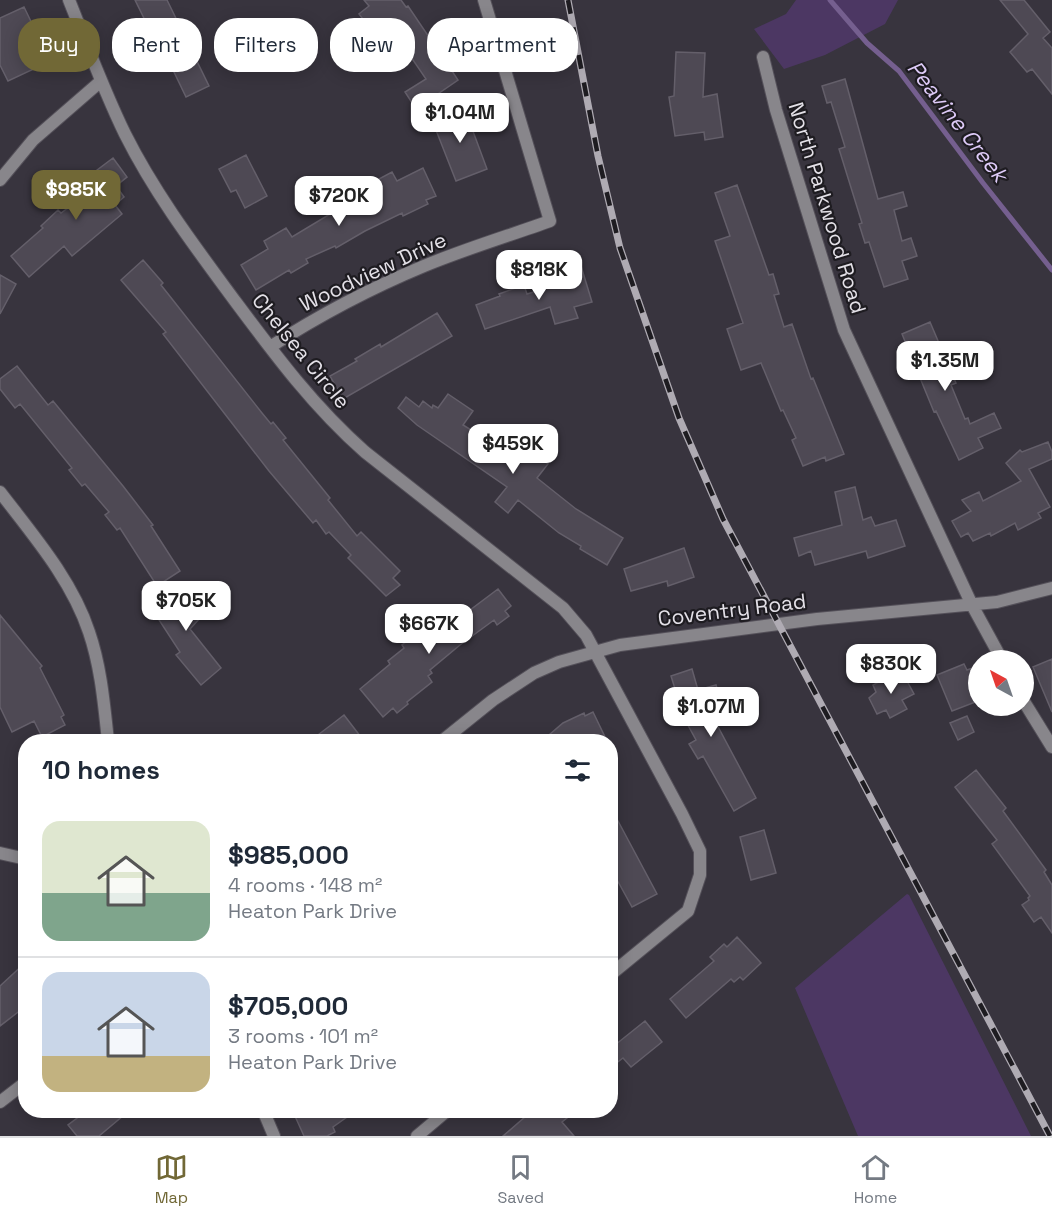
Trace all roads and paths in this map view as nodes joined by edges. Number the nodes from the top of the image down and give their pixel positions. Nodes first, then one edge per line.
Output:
1 (69, 0) edge
2 (484, 0) edge
3 (763, 57) dead end
4 (101, 81) junction
5 (0, 180) edge
6 (270, 347) junction
7 (0, 492) edge
8 (1052, 588) edge
9 (972, 605) junction
10 (997, 650) edge
11 (593, 652) junction
12 (1033, 716) edge
13 (107, 734) edge
14 (451, 734) edge
15 (1052, 747) edge
16 (0, 853) edge
17 (18, 857) edge
18 (618, 968) edge
19 (18, 1088) edge
20 (0, 1102) edge
21 (266, 1118) edge
22 (438, 1118) edge
23 (274, 1136) edge
24 (417, 1136) edge

1 - 4 street, Chelsea Circle
2 - 6 street, Woodview Drive
3 - 9 street, North Parkwood Road
4 - 5 street
4 - 6 street, Chelsea Circle
6 - 11 street, Chelsea Circle
7 - 13 street
8 - 9 street, Coventry Road
9 - 10 street, North Parkwood Road
9 - 11 street, Coventry Road
11 - 14 street, Coventry Road
11 - 18 street, Chelsea Circle
12 - 15 street
16 - 17 street
19 - 20 street
21 - 23 street
22 - 24 street

